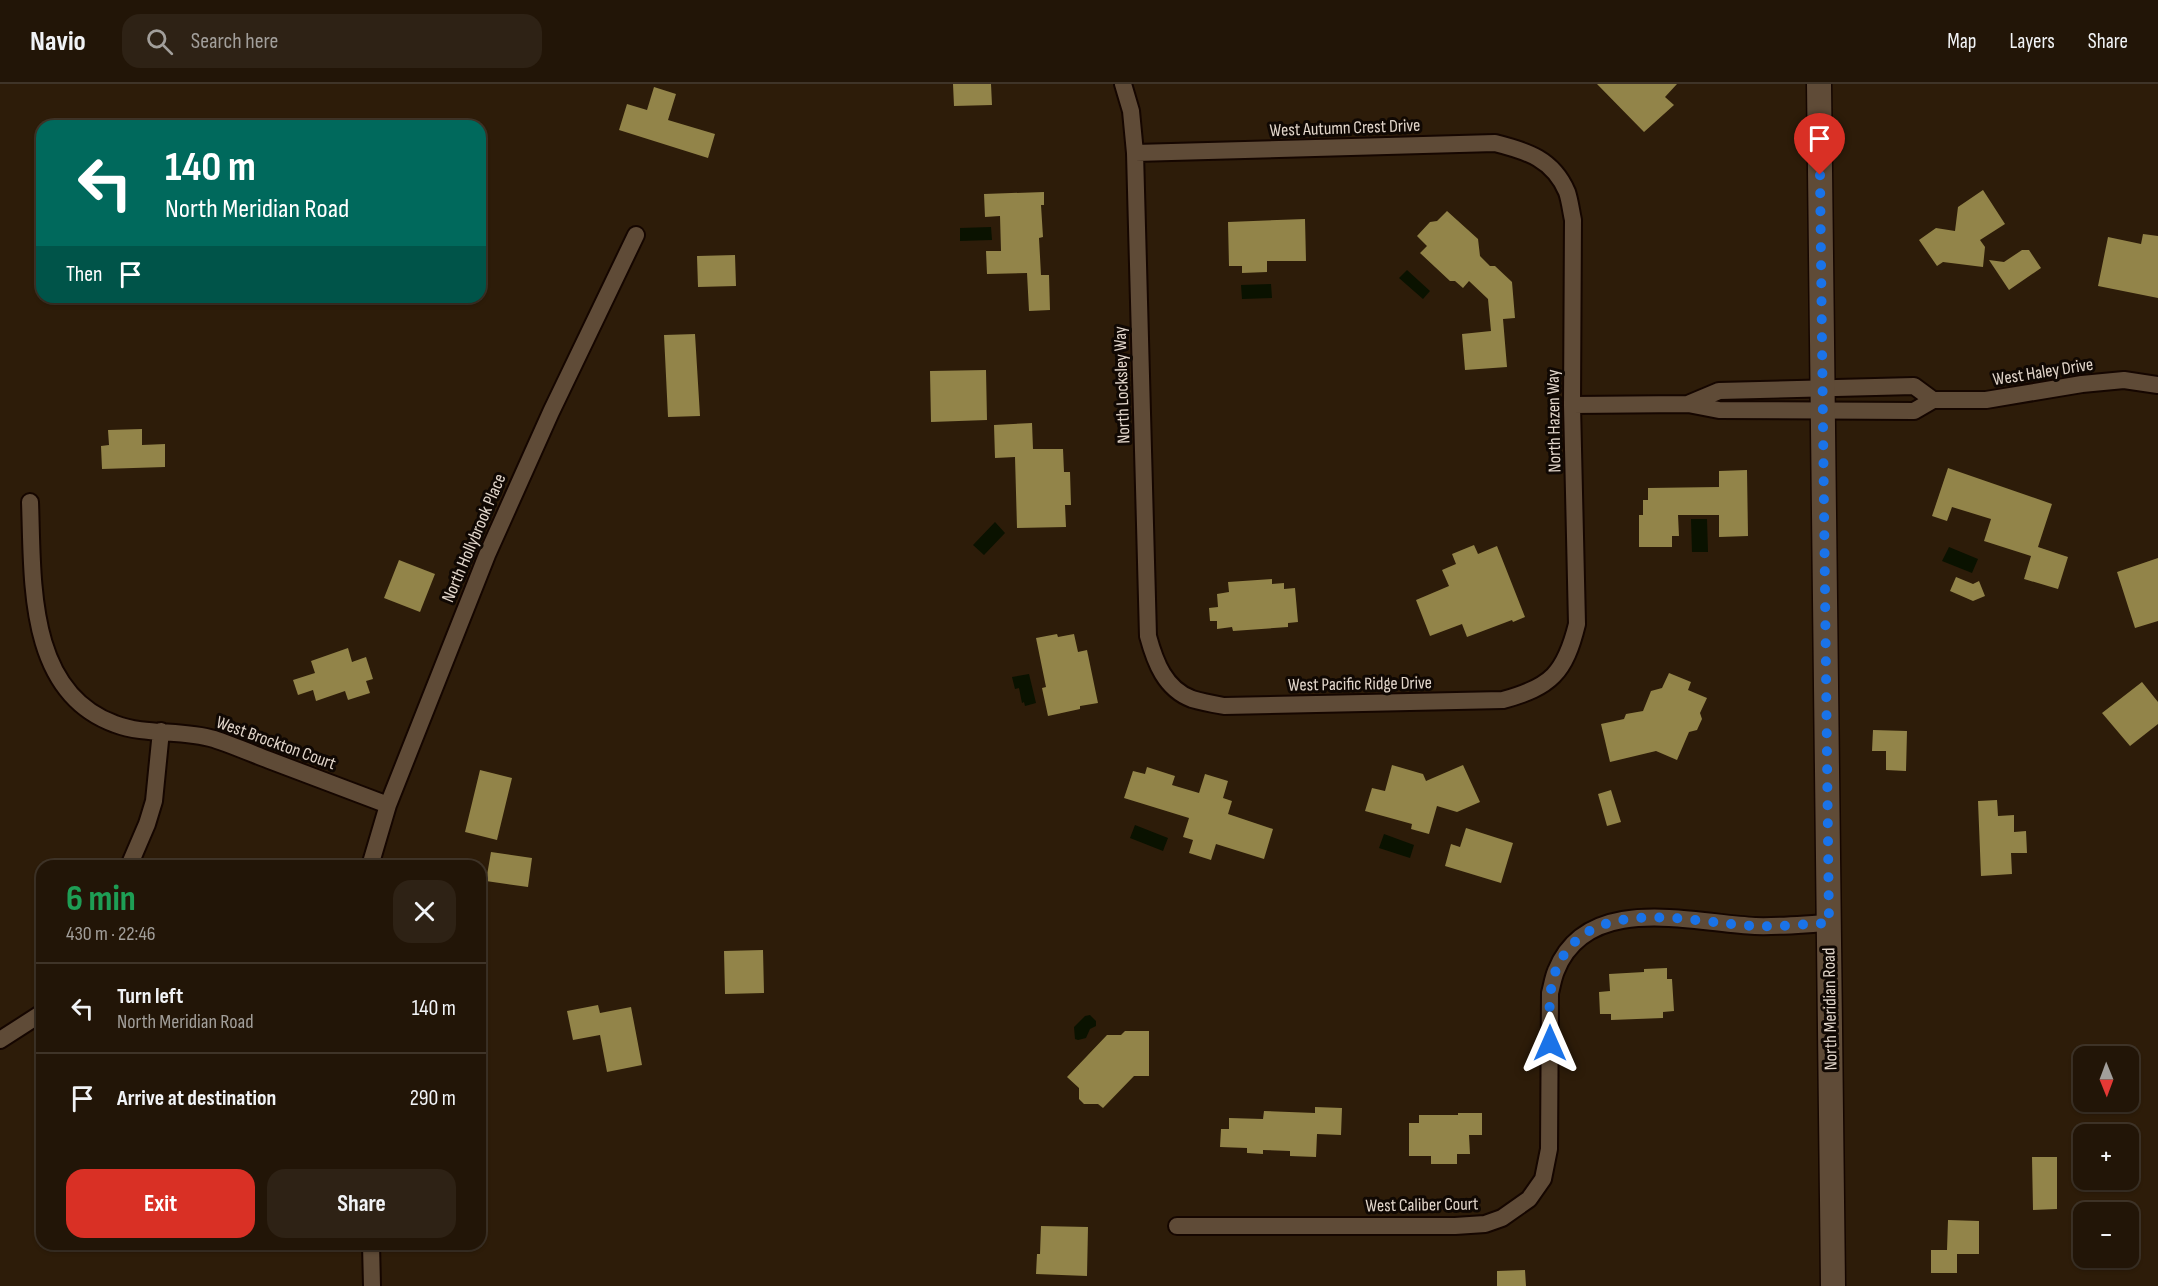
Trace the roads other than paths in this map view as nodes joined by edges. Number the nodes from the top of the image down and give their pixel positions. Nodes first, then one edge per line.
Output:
1 (1123, 84) edge
2 (1819, 84) edge
3 (1135, 153) junction
4 (1550, 165) joint
5 (636, 235) dead end
6 (2158, 385) edge
7 (1822, 399) junction
8 (1933, 400) junction
9 (1572, 405) junction
10 (30, 502) dead end
11 (1555, 676) joint
12 (1167, 682) joint
13 (160, 731) junction
14 (388, 805) junction
15 (132, 860) edge
16 (372, 860) edge
17 (1829, 923) junction
18 (36, 1017) edge
19 (0, 1040) edge
20 (1177, 1226) dead end
21 (371, 1250) edge
22 (372, 1286) edge
23 (1833, 1286) edge

1 - 3 street, North Locksley Way
2 - 7 street, North Meridian Road
3 - 4 street, West Autumn Crest Drive
3 - 12 street, North Locksley Way
4 - 9 street, North Hazen Way
5 - 14 street, North Hollybrook Place
6 - 8 street, West Haley Drive
7 - 8 street, West Haley Drive
7 - 8 street, West Haley Drive
7 - 9 street, West Haley Drive
7 - 17 street, North Meridian Road
9 - 11 street, North Hazen Way
10 - 13 street, West Brockton Court
11 - 12 street, West Pacific Ridge Drive
13 - 14 street, West Brockton Court
13 - 15 street
14 - 16 street, North Hollybrook Place
17 - 20 street, West Caliber Court
17 - 23 street, North Meridian Road
18 - 19 street
21 - 22 street

